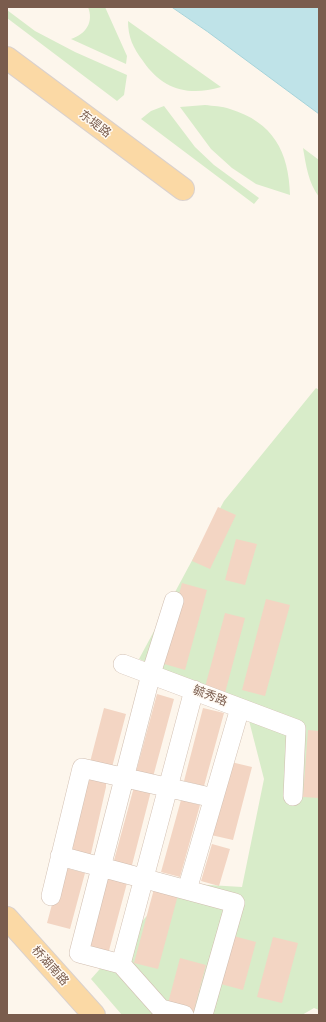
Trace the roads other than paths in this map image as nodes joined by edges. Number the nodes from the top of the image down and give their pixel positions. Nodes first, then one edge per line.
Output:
1 (7, 58) edge
2 (182, 189) dead end
3 (174, 600) dead end
4 (123, 664) dead end
5 (151, 674) junction
6 (194, 690) junction
7 (240, 708) junction
8 (124, 777) junction
9 (168, 788) junction
10 (293, 796) dead end
11 (214, 798) junction
12 (60, 856) junction
13 (100, 867) junction
14 (144, 878) junction
15 (187, 890) junction
16 (51, 896) dead end
17 (7, 919) edge
18 (121, 964) junction
19 (94, 1015) edge
20 (184, 1015) edge
21 (203, 1015) edge

1 - 2 main road, 东堤路
3 - 5 street
4 - 5 street, 毓秀路
5 - 6 street, 毓秀路
5 - 8 street
6 - 7 street, 毓秀路
6 - 9 street
7 - 10 street, 毓秀路
7 - 11 street
8 - 9 street
8 - 12 street
8 - 13 street
9 - 11 street
9 - 14 street
11 - 15 street
12 - 13 street
12 - 16 street
13 - 14 street
13 - 18 street
14 - 15 street
14 - 18 street
15 - 21 street
17 - 19 main road, 桥湖南路
18 - 20 street

